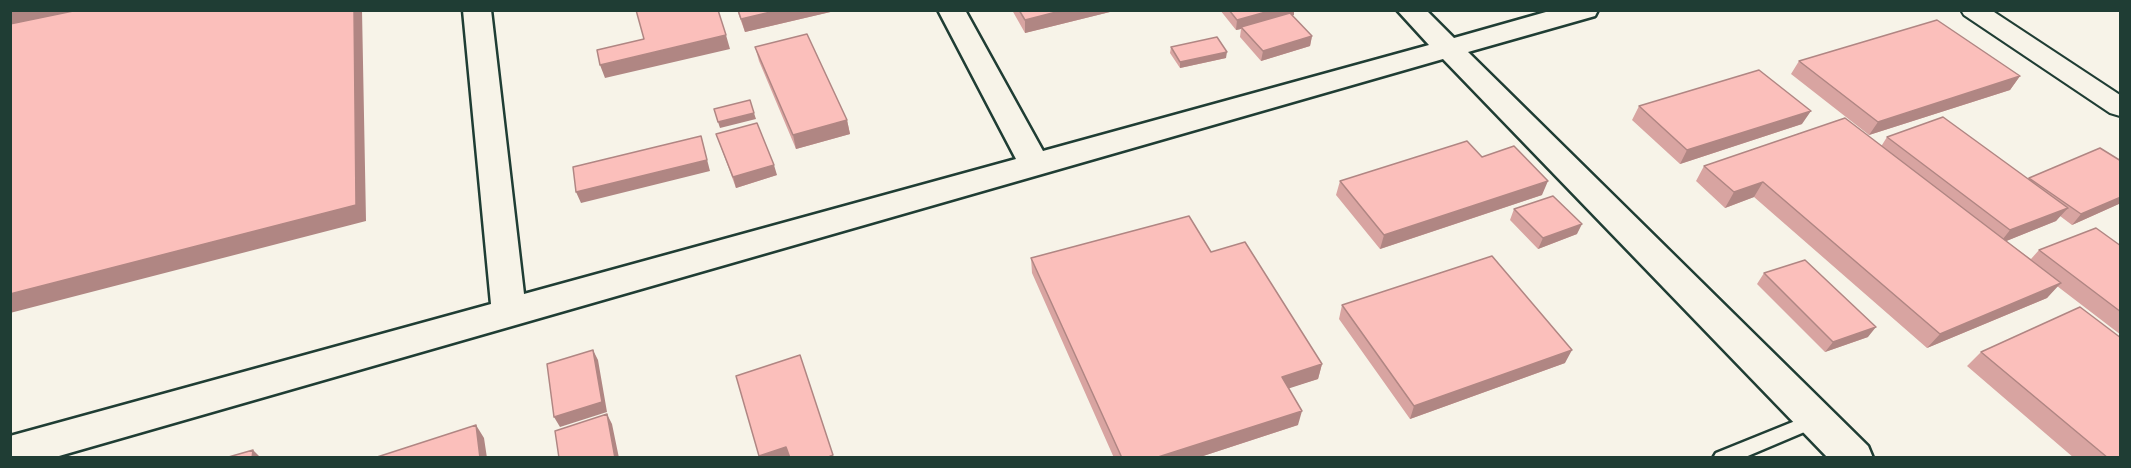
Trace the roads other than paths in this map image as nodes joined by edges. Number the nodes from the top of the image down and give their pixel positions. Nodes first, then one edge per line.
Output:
1 (477, 10) edge
2 (951, 10) edge
3 (1410, 10) edge
4 (1585, 10) edge
5 (1973, 10) edge
6 (1450, 50) junction
7 (2121, 107) edge
8 (1036, 166) junction
9 (509, 314) junction
10 (1815, 420) junction
11 (10, 453) edge
12 (1722, 458) edge
13 (1854, 458) edge

1 - 9 street
2 - 8 street
3 - 6 street
4 - 6 street
5 - 7 street
6 - 8 street
6 - 10 street
8 - 9 street
9 - 11 street
10 - 12 lane
10 - 13 street

